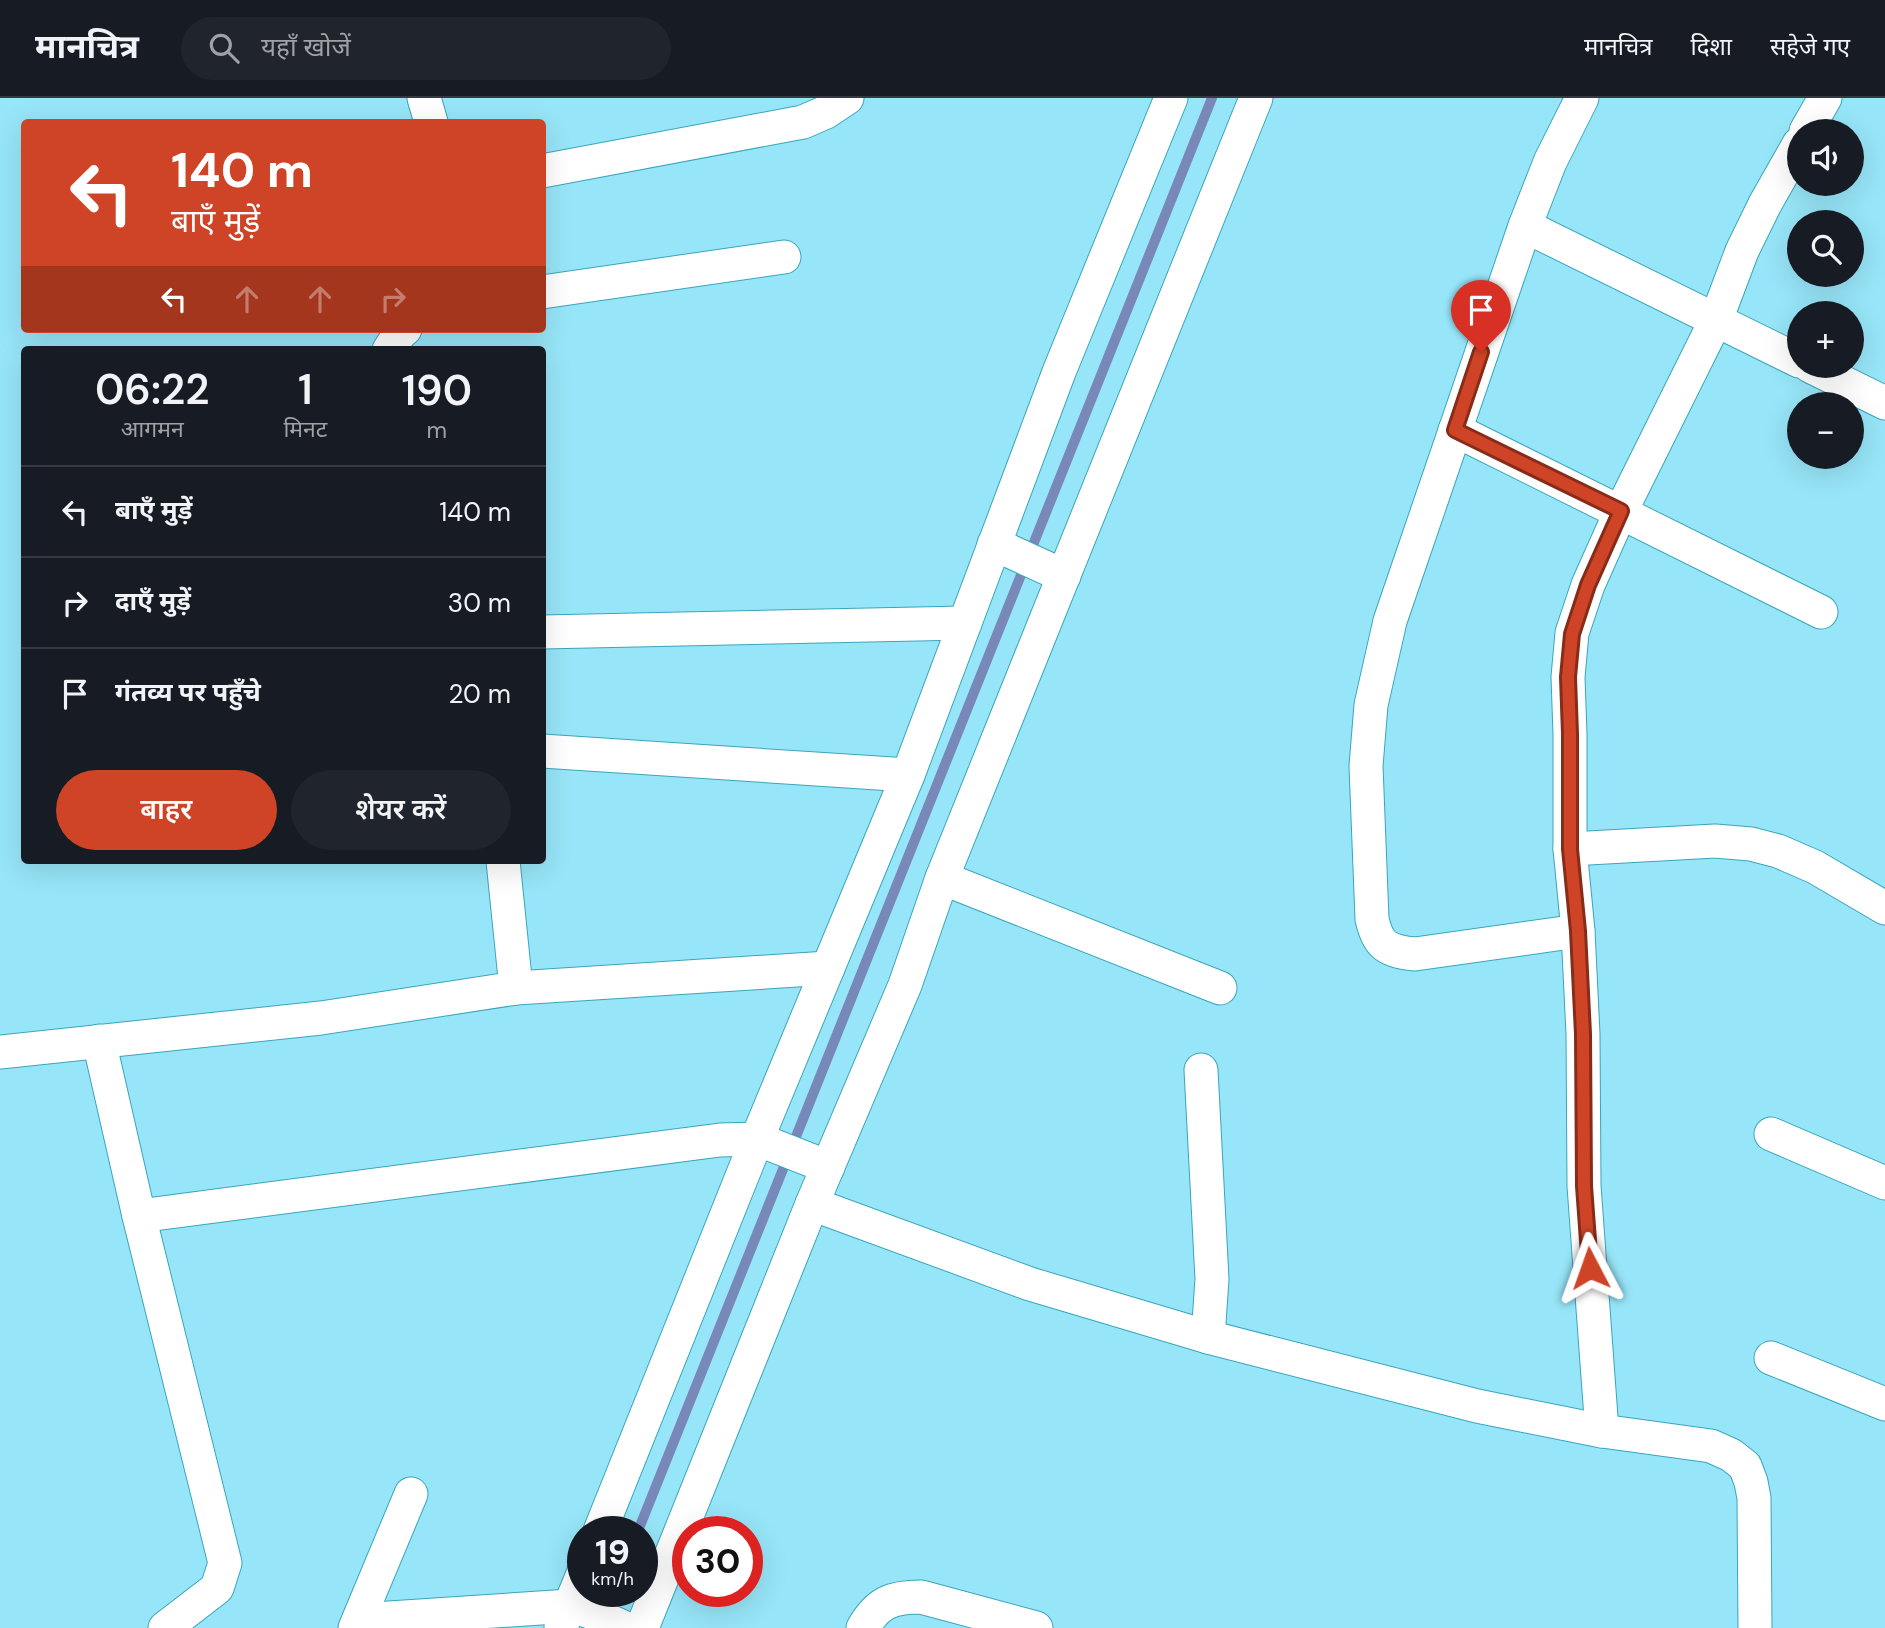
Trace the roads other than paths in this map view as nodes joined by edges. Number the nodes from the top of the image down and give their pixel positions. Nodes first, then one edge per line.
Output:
1 (424, 98) edge
2 (848, 98) edge
3 (1171, 98) edge
4 (1256, 98) edge
5 (1582, 98) edge
6 (1825, 98) edge
7 (429, 119) edge
8 (1813, 119) edge
9 (1787, 165) edge
10 (546, 170) edge
11 (1525, 226) junction
12 (784, 257) dead end
13 (546, 291) edge
14 (1716, 320) junction
15 (1787, 355) edge
16 (1834, 378) edge
17 (1885, 403) edge
18 (1455, 430) junction
19 (1621, 511) junction
20 (1028, 559) junction
21 (1821, 612) dead end
22 (965, 623) junction
23 (546, 632) edge
24 (546, 751) edge
25 (908, 775) junction
26 (1570, 849) junction
27 (503, 864) edge
28 (942, 878) junction
29 (1885, 908) edge
30 (1578, 931) junction
31 (828, 968) junction
32 (516, 988) junction
33 (1220, 988) dead end
34 (99, 1041) junction
35 (0, 1052) edge
36 (1200, 1070) dead end
37 (1771, 1134) dead end
38 (791, 1153) junction
39 (1885, 1183) edge
40 (812, 1204) junction
41 (139, 1216) junction
42 (1208, 1337) junction
43 (1771, 1358) dead end
44 (1885, 1404) edge
45 (1602, 1431) junction
46 (411, 1494) dead end
47 (608, 1516) edge
48 (600, 1621) edge
49 (357, 1624) edge
50 (165, 1628) edge
51 (863, 1628) edge
52 (1036, 1628) edge
53 (1755, 1628) edge

1 - 7 street
2 - 10 street
3 - 20 street
4 - 20 street
5 - 11 street
6 - 8 street
9 - 14 street
11 - 14 street
11 - 18 street
12 - 13 street
14 - 15 street
14 - 19 street
16 - 17 street
18 - 19 street
18 - 30 street
19 - 21 street
19 - 26 street
20 - 22 street
20 - 28 street
22 - 23 street
22 - 25 street
24 - 25 street
25 - 31 street
26 - 29 street
26 - 30 street
27 - 32 street
28 - 33 street
28 - 38 street
30 - 45 street
31 - 32 street
31 - 38 street
32 - 34 street
34 - 35 street
34 - 41 street
36 - 42 street
37 - 39 street
38 - 40 street
38 - 41 street
38 - 47 street
40 - 42 street
40 - 48 street
41 - 50 street
42 - 45 street
43 - 44 street
45 - 53 street
46 - 49 street
48 - 49 street
51 - 52 street

